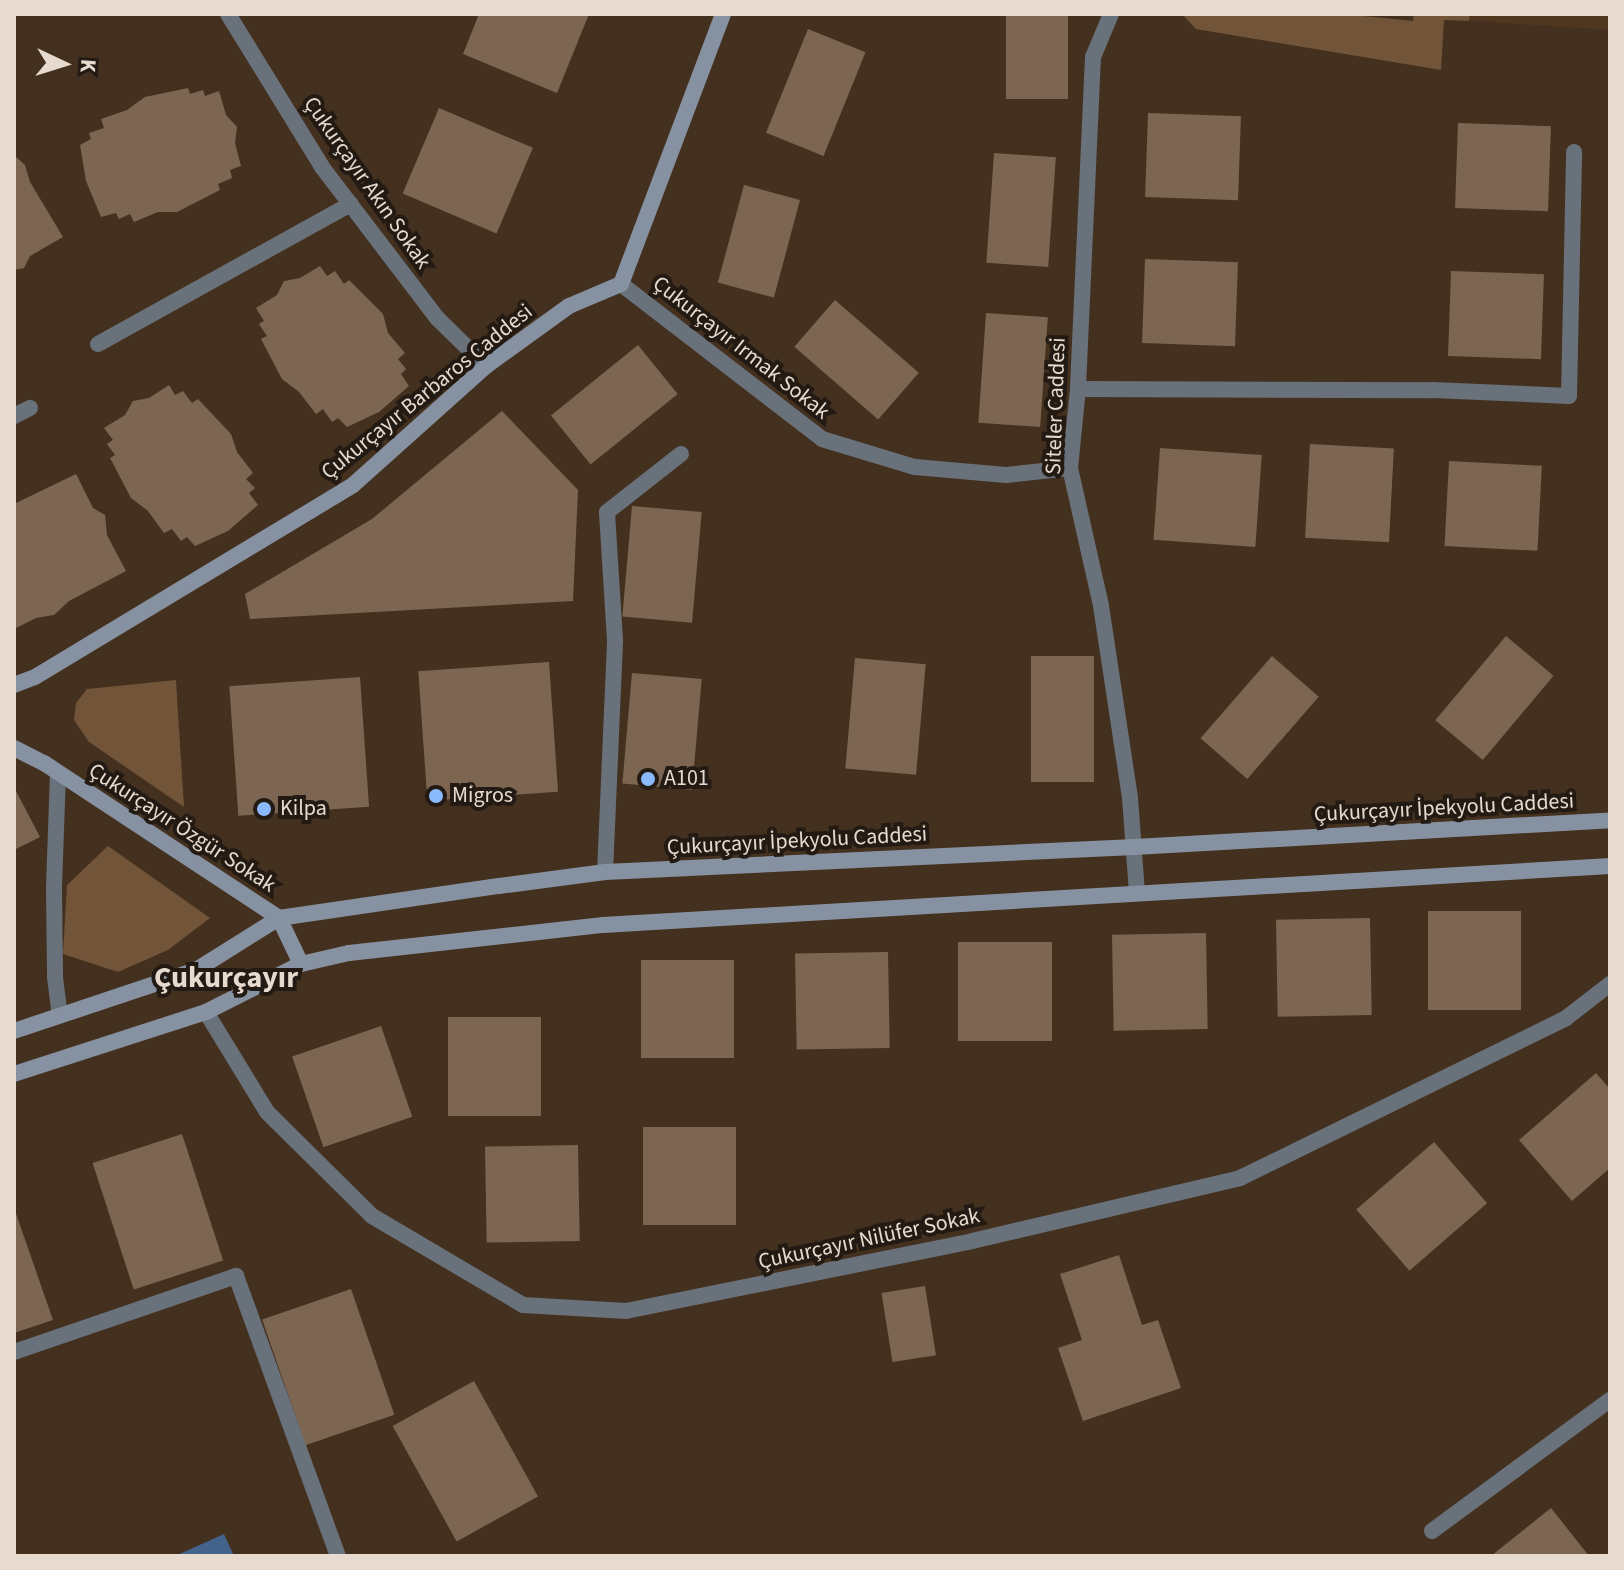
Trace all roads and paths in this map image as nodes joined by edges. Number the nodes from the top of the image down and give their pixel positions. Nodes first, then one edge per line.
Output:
1 (228, 14) edge
2 (723, 14) edge
3 (1111, 14) edge
4 (1574, 152) dead end
5 (351, 204) junction
6 (621, 284) junction
7 (98, 344) dead end
8 (486, 366) junction
9 (1078, 389) junction
10 (30, 408) dead end
11 (14, 416) edge
12 (681, 454) dead end
13 (1070, 468) junction
14 (14, 685) edge
15 (14, 748) edge
16 (58, 773) junction
17 (1610, 820) edge
18 (1134, 847) junction
19 (1610, 866) edge
20 (605, 872) junction
21 (1137, 893) junction
22 (279, 918) junction
23 (301, 964) junction
24 (1610, 984) edge
25 (206, 1012) junction
26 (60, 1015) junction
27 (14, 1031) edge
28 (14, 1074) edge
29 (14, 1352) edge
30 (1610, 1400) edge
31 (1432, 1531) dead end
32 (338, 1556) edge

1 - 5 street, Çukurçayır Akın Sokak
2 - 6 street
3 - 9 street, Siteler Caddesi
4 - 9 street
5 - 7 street
5 - 8 street, Çukurçayır Akın Sokak
6 - 8 street, Çukurçayır Barbaros Caddesi
6 - 13 street, Çukurçayır Irmak Sokak
8 - 14 street, Çukurçayır Barbaros Caddesi
9 - 13 street, Siteler Caddesi
10 - 11 street
12 - 20 street
13 - 18 street, Siteler Caddesi
15 - 16 street, Çukurçayır Özgür Sokak
16 - 22 street, Çukurçayır Özgür Sokak
16 - 26 street, Çukurçayır Özgür Sokak
17 - 18 street, Çukurçayır İpekyolu Caddesi
18 - 20 street, Çukurçayır İpekyolu Caddesi
18 - 21 street, Siteler Caddesi
19 - 21 street
20 - 22 street, Çukurçayır İpekyolu Caddesi
21 - 23 street
22 - 23 street, Çukurçayır Özgür Sokak
22 - 26 street, Çukurçayır İpekyolu Caddesi
23 - 25 street
24 - 25 street, Çukurçayır Nilüfer Sokak
25 - 28 street
26 - 27 street, Çukurçayır İpekyolu Caddesi
29 - 32 street
30 - 31 street

